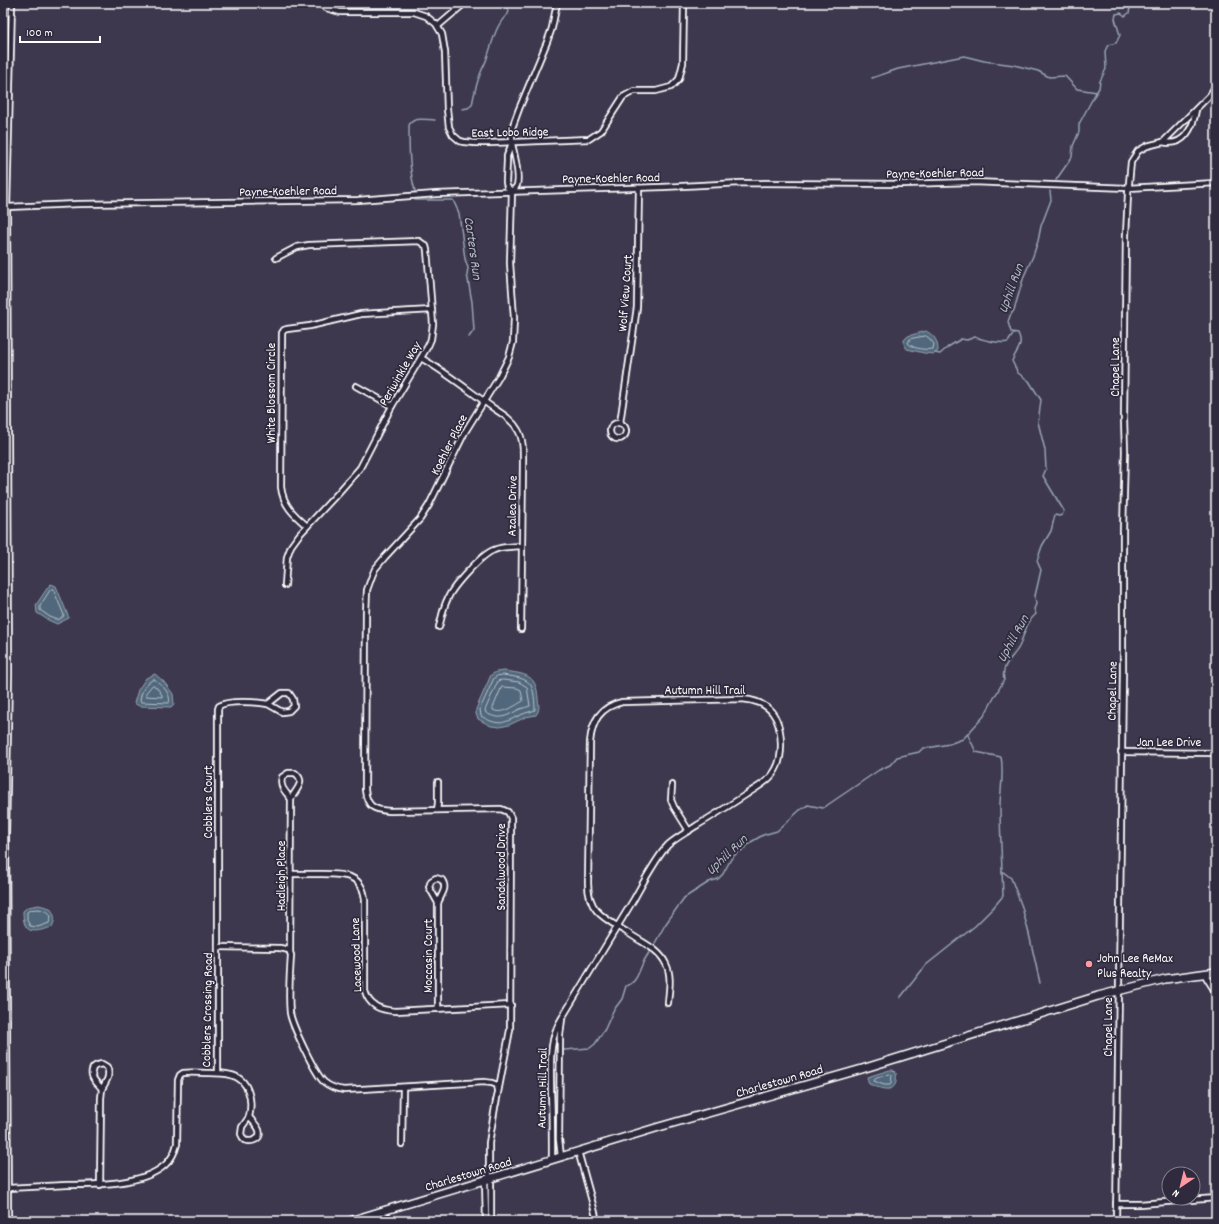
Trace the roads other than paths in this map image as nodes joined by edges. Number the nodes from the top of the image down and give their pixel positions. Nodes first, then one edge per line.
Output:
1 (12, 3) edge
2 (319, 3) edge
3 (465, 3) edge
4 (557, 3) edge
5 (684, 3) edge
6 (438, 26) junction
7 (1216, 85) edge
8 (1196, 110) junction
9 (1162, 142) junction
10 (512, 143) junction
11 (1216, 183) edge
12 (639, 188) junction
13 (1128, 188) junction
14 (512, 191) junction
15 (7, 208) junction
16 (276, 258) dead end
17 (5, 262) edge
18 (432, 310) junction
19 (421, 358) junction
20 (356, 386) dead end
21 (484, 402) junction
22 (392, 406) junction
23 (620, 423) dead end
24 (307, 526) junction
25 (522, 546) junction
26 (285, 585) dead end
27 (439, 627) dead end
28 (521, 629) dead end
29 (366, 692) joint
30 (268, 704) junction
31 (1121, 752) junction
32 (1216, 753) edge
33 (438, 782) dead end
34 (672, 785) dead end
35 (291, 800) junction
36 (437, 810) junction
37 (689, 831) junction
38 (4, 834) edge
39 (291, 874) junction
40 (438, 903) junction
41 (617, 926) junction
42 (218, 947) junction
43 (290, 952) junction
44 (1216, 972) edge
45 (1205, 973) junction
46 (5, 988) edge
47 (1118, 990) junction
48 (1216, 993) edge
49 (510, 1004) junction
50 (668, 1004) dead end
51 (438, 1009) junction
52 (562, 1018) junction
53 (218, 1074) junction
54 (403, 1087) junction
55 (102, 1089) junction
56 (496, 1103) junction
57 (249, 1117) junction
58 (402, 1144) dead end
59 (578, 1151) junction
60 (561, 1157) junction
61 (552, 1160) junction
62 (488, 1179) junction
63 (100, 1185) junction
64 (8, 1188) junction
65 (1216, 1198) edge
66 (6, 1203) edge
67 (1116, 1204) junction
68 (8, 1221) edge
69 (350, 1221) edge
70 (486, 1221) edge
71 (491, 1221) edge
72 (597, 1221) edge
73 (1116, 1221) edge

1 - 15 street
2 - 6 street
3 - 6 street
4 - 10 street
5 - 10 street, East Lobo Ridge
6 - 10 street, East Lobo Ridge
7 - 8 street
8 - 9 street
8 - 9 street
9 - 13 street, Chapel Lane
10 - 14 street
10 - 14 street
11 - 13 street, Payne-Koehler Road
12 - 13 street, Payne-Koehler Road
12 - 14 street, Payne-Koehler Road
12 - 23 street, Wolf View Court
13 - 31 street, Chapel Lane
14 - 15 street, Payne-Koehler Road
14 - 21 street, Koehler Place
15 - 17 street
16 - 18 street, Periwinkle Way
17 - 38 street
18 - 19 street, Periwinkle Way
18 - 24 street, White Blossom Circle
19 - 21 street, Azalea Drive
19 - 22 street, Periwinkle Way
20 - 22 street
21 - 25 street, Azalea Drive
21 - 29 street, Koehler Place
22 - 24 street, Periwinkle Way
24 - 26 street, Periwinkle Way
25 - 27 street
25 - 28 street, Azalea Drive
29 - 36 street, Sandalwood Drive
30 - 30 street, Cobblers Court
30 - 42 street, Cobblers Court
31 - 32 street, Jan Lee Drive
31 - 47 street, Chapel Lane
33 - 36 street
34 - 37 street
35 - 35 street, Hadleigh Place
35 - 39 street, Hadleigh Place
36 - 49 street, Sandalwood Drive
37 - 41 street, Autumn Hill Trail
37 - 41 street, Autumn Hill Trail
38 - 46 street
39 - 43 street, Hadleigh Place
39 - 51 street, Lacewood Lane
40 - 40 street, Moccasin Court
40 - 51 street, Moccasin Court
41 - 50 street
41 - 52 street, Autumn Hill Trail
42 - 43 street, Cobblers Crossing Road
42 - 53 street, Cobblers Crossing Road
43 - 54 street
44 - 45 main road, Charlestown Road
45 - 47 main road, Charlestown Road
45 - 48 street
46 - 64 street
47 - 59 main road, Charlestown Road
47 - 67 street, Chapel Lane
49 - 51 street, Lacewood Lane
49 - 56 street, Sandalwood Drive
52 - 60 street, Autumn Hill Trail
52 - 61 street, Autumn Hill Trail
53 - 57 street
53 - 63 street, Cobblers Crossing Road
54 - 56 street
54 - 58 street
55 - 55 street
55 - 63 street
56 - 62 street
57 - 57 street
59 - 60 main road, Charlestown Road
59 - 72 street
60 - 61 main road, Charlestown Road
61 - 62 main road, Charlestown Road
62 - 69 main road, Charlestown Road
62 - 70 street
62 - 71 street
63 - 64 street, Cobblers Crossing Road
64 - 66 street
65 - 67 street
66 - 68 street
67 - 73 street, Chapel Lane

